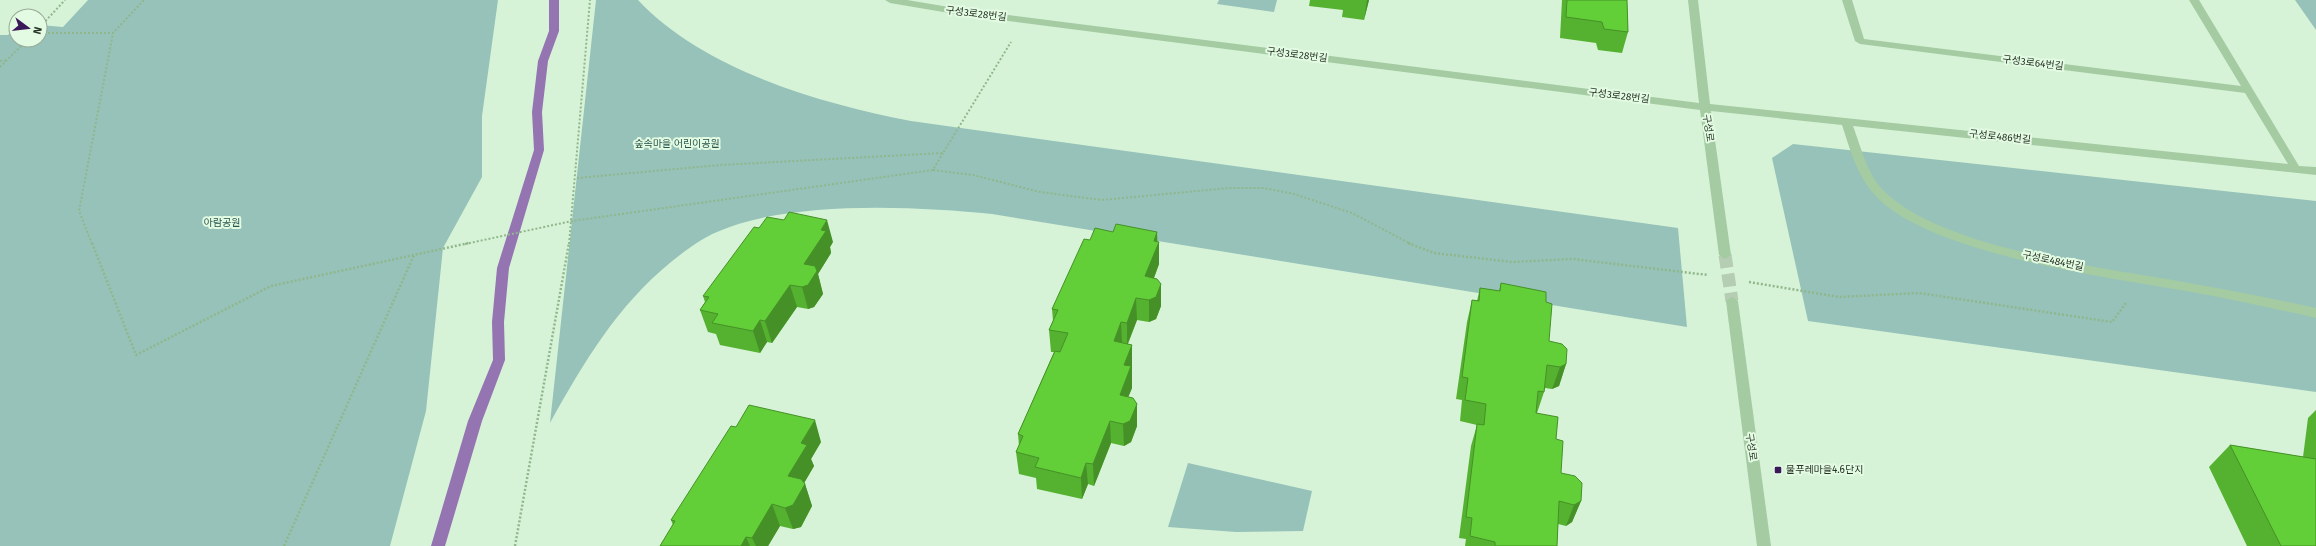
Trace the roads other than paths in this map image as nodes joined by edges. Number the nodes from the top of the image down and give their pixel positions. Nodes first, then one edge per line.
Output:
1 (890, 0) edge
2 (1693, 0) edge
3 (1847, 0) edge
4 (2194, 0) edge
5 (2248, 90) junction
6 (1705, 107) junction
7 (1846, 122) junction
8 (2296, 169) junction
9 (2316, 171) edge
10 (1725, 255) tunnel mouth
11 (1732, 301) tunnel mouth
12 (2316, 313) edge
13 (1764, 546) edge

1 - 6 street, 구성3로28번길
2 - 6 street, 구성로
3 - 5 street, 구성3로64번길
4 - 5 street
5 - 8 street
6 - 7 street, 구성로486번길
6 - 10 street, 구성로
7 - 8 street, 구성로486번길
7 - 12 street, 구성로484번길
8 - 9 street, 구성로486번길
11 - 13 street, 구성로

